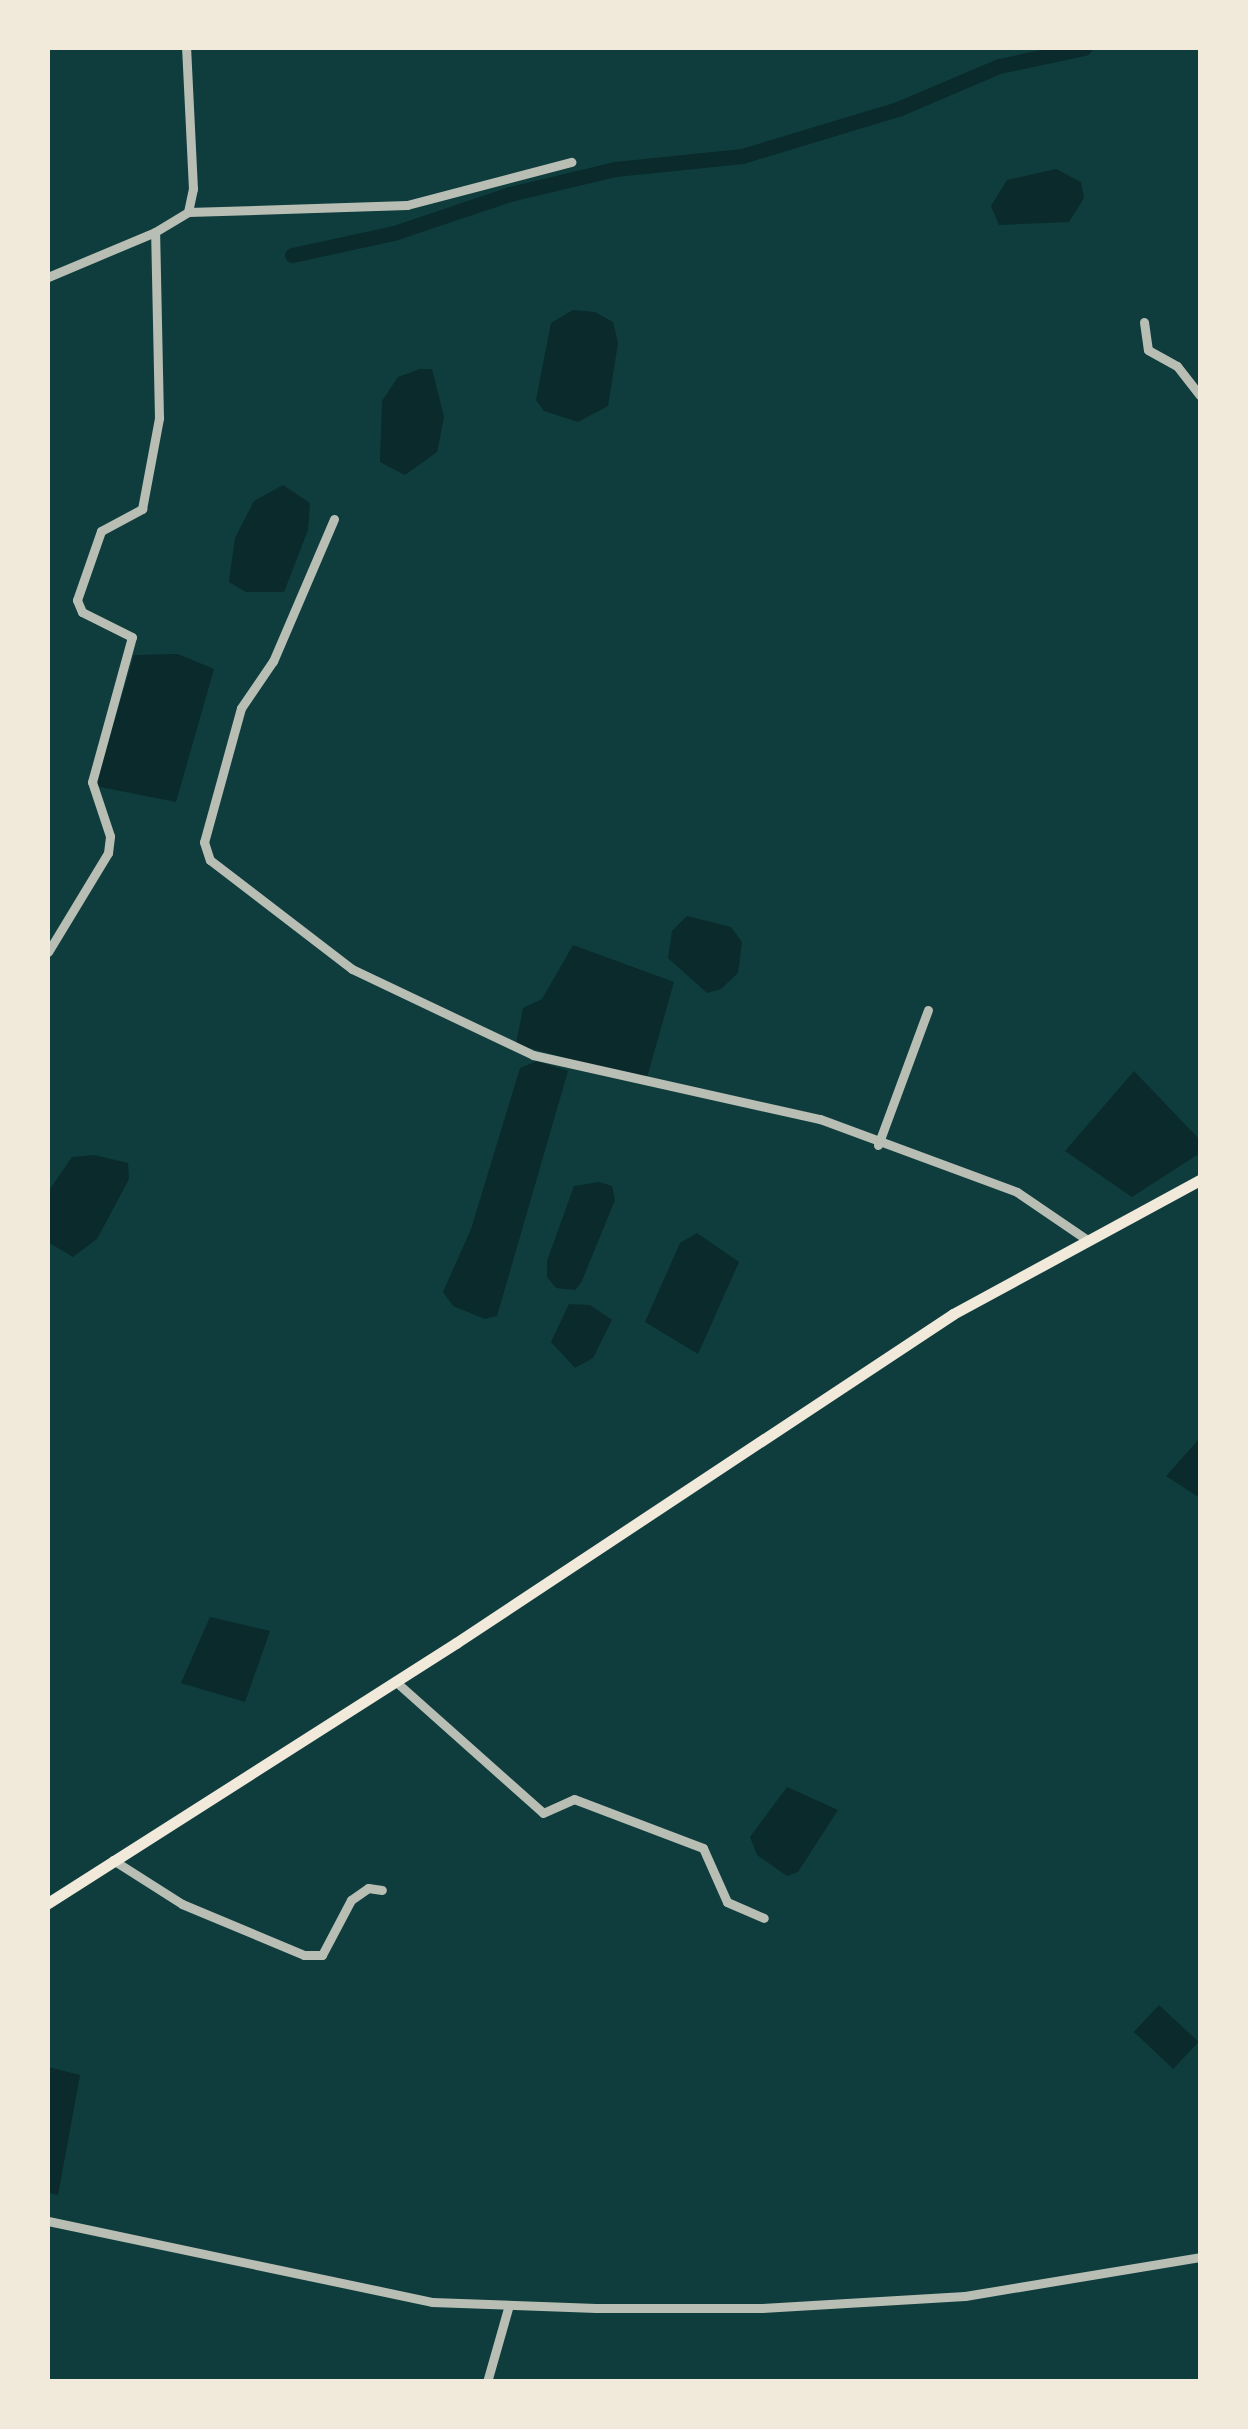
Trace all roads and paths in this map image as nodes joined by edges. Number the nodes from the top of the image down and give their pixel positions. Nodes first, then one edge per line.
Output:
1 (186, 48) edge
2 (571, 162) dead end
3 (188, 212) junction
4 (156, 232) junction
5 (48, 277) edge
6 (1144, 322) dead end
7 (1200, 395) edge
8 (334, 519) dead end
9 (48, 952) edge
10 (928, 1010) dead end
11 (878, 1145) junction
12 (1200, 1180) edge
13 (1086, 1239) junction
14 (395, 1681) junction
15 (113, 1860) junction
16 (382, 1890) dead end
17 (48, 1903) edge
18 (764, 1918) dead end
19 (48, 2221) edge
20 (1200, 2257) edge
21 (509, 2305) junction
22 (488, 2377) edge

1 - 3 street
2 - 3 street
3 - 4 street
4 - 5 street
4 - 9 street
6 - 7 street
8 - 11 street
10 - 11 street
11 - 13 street
12 - 13 main road
13 - 14 main road
14 - 15 main road
14 - 18 street
15 - 16 street
15 - 17 main road
19 - 21 street
20 - 21 street
21 - 22 street

